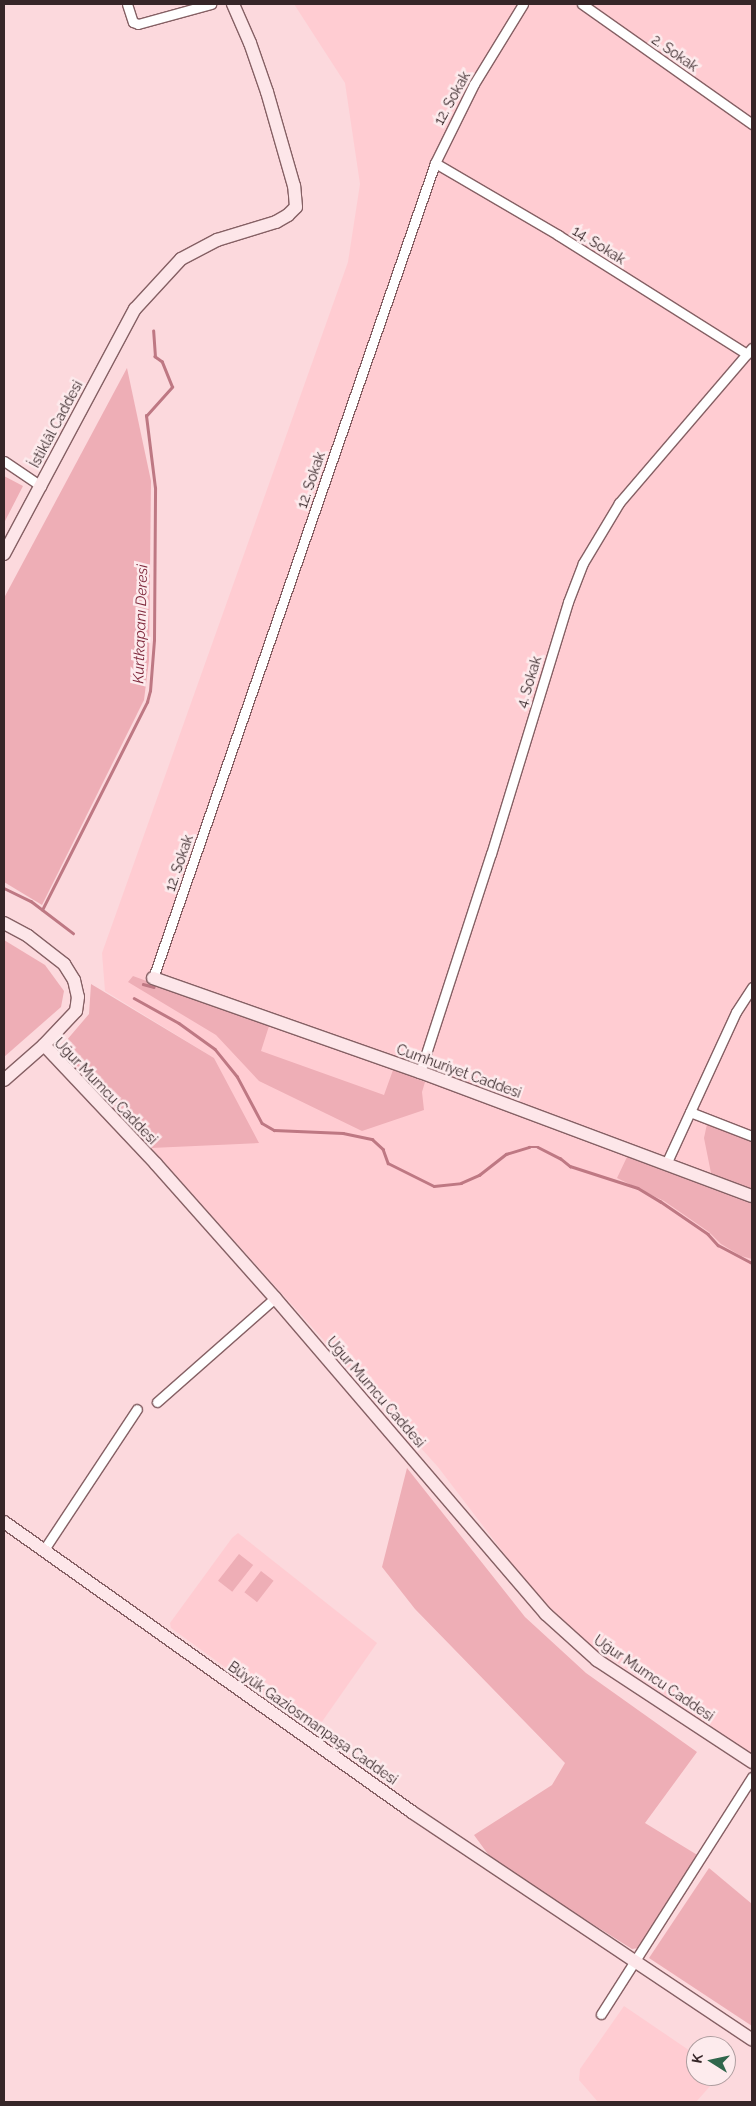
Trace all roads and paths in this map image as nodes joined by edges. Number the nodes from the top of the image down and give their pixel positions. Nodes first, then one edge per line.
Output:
1 (127, 4) edge
2 (211, 4) edge
3 (226, 4) edge
4 (233, 4) edge
5 (523, 4) edge
6 (582, 4) edge
7 (250, 43) junction
8 (752, 124) edge
9 (435, 163) junction
10 (749, 351) edge
11 (4, 461) edge
12 (40, 486) junction
13 (4, 554) edge
14 (4, 923) edge
15 (153, 978) joint
16 (752, 987) edge
17 (44, 1045) junction
18 (420, 1072) junction
19 (4, 1080) edge
20 (690, 1112) junction
21 (752, 1136) edge
22 (666, 1164) junction
23 (752, 1196) edge
24 (274, 1298) junction
25 (157, 1402) dead end
26 (137, 1409) dead end
27 (4, 1522) edge
28 (43, 1551) junction
29 (752, 1762) edge
30 (752, 1777) edge
31 (635, 1962) junction
32 (601, 2014) dead end
33 (752, 2040) edge

1 - 2 street
3 - 7 street
4 - 7 street
5 - 9 street, 12. Sokak
6 - 8 street, 2. Sokak
7 - 12 street, İstiklâl Caddesi
9 - 10 street, 14. Sokak
9 - 15 street, 12. Sokak
10 - 18 street, 4. Sokak
11 - 12 street
12 - 13 street, İstiklâl Caddesi
14 - 17 street
15 - 18 street, Cumhuriyet Caddesi
16 - 20 street
17 - 19 street, Uğur Mumcu Caddesi
17 - 24 street, Uğur Mumcu Caddesi
18 - 22 street, Cumhuriyet Caddesi
20 - 21 street
20 - 22 street
22 - 23 street, Cumhuriyet Caddesi
24 - 25 street
24 - 29 street, Uğur Mumcu Caddesi
26 - 28 street
27 - 28 street, Büyük Gaziosmanpaşa Caddesi
28 - 31 street, Büyük Gaziosmanpaşa Caddesi
30 - 31 street
31 - 32 street
31 - 33 street, Büyük Gaziosmanpaşa Caddesi

